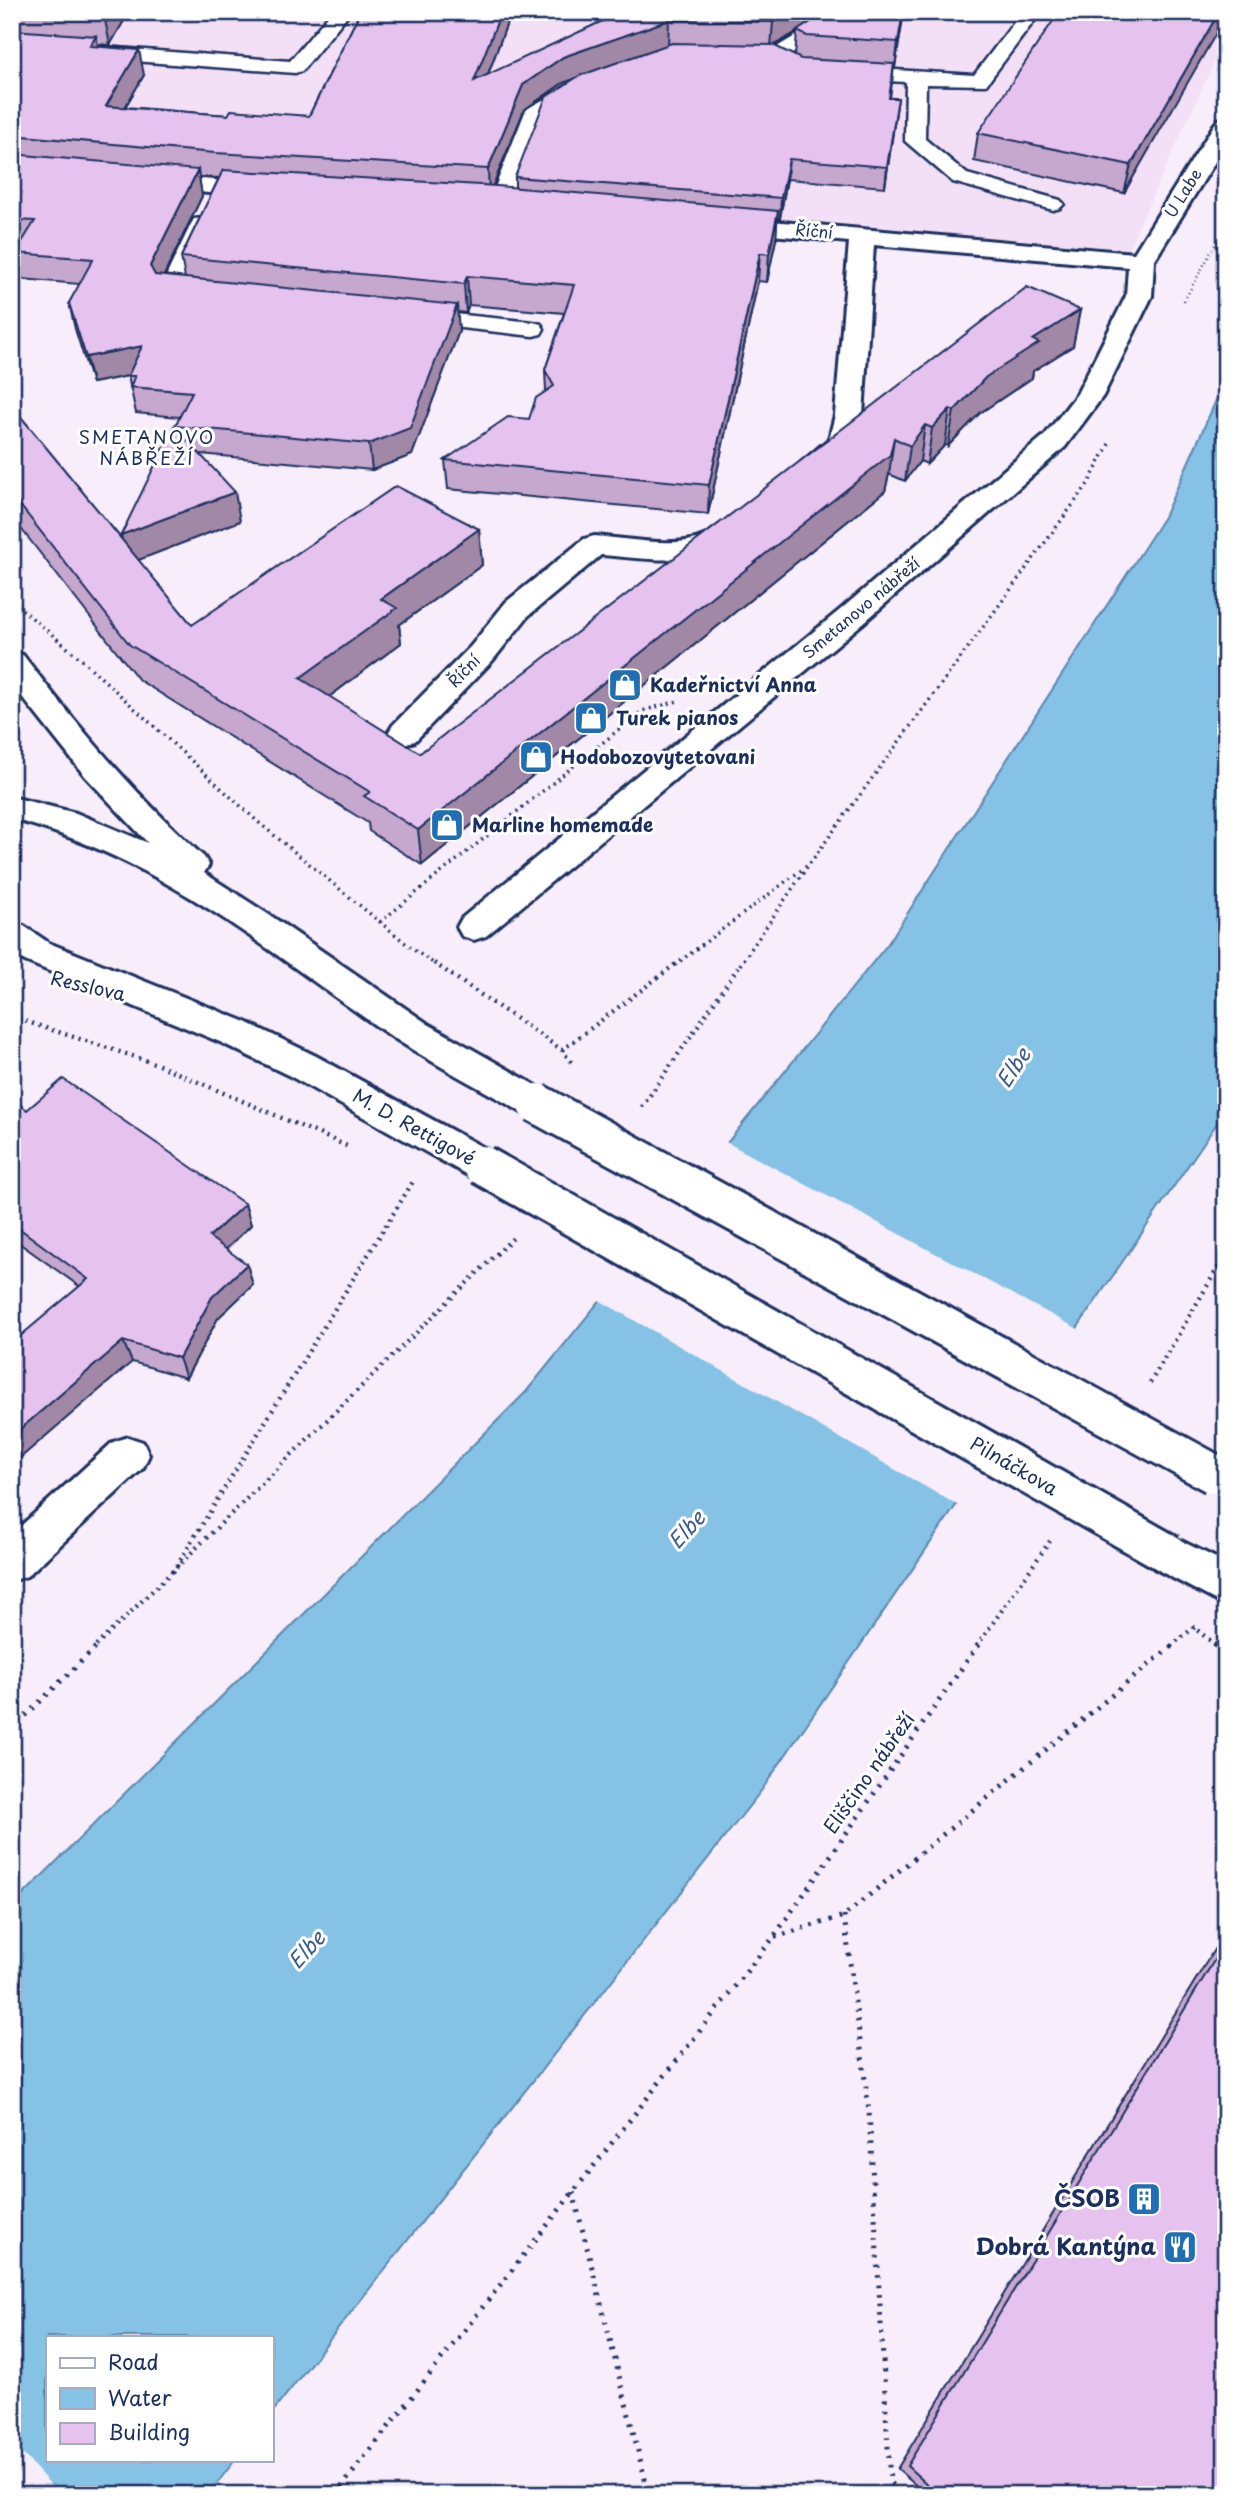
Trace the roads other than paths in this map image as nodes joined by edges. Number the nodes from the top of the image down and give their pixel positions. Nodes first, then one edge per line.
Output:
1 (341, 12) edge
2 (849, 12) edge
3 (1032, 12) edge
4 (12, 46) edge
5 (723, 55) edge
6 (776, 56) junction
7 (800, 69) edge
8 (826, 71) edge
9 (916, 77) junction
10 (596, 80) edge
11 (1226, 125) edge
12 (123, 179) edge
13 (219, 188) junction
14 (286, 192) edge
15 (472, 203) edge
16 (1053, 204) dead end
17 (499, 205) junction
18 (527, 207) edge
19 (708, 222) edge
20 (862, 235) junction
21 (1141, 261) junction
22 (223, 298) edge
23 (398, 315) edge
24 (533, 329) dead end
25 (799, 476) edge
26 (756, 510) edge
27 (12, 662) edge
28 (404, 733) dead end
29 (12, 808) edge
30 (474, 927) dead end
31 (12, 935) edge
32 (304, 957) junction
33 (12, 968) edge
34 (164, 1004) junction
35 (803, 1346) joint
36 (128, 1455) dead end
37 (1220, 1477) edge
38 (12, 1562) edge
39 (1215, 1603) edge

1 - 4 lane
2 - 6 lane
3 - 9 lane
5 - 6 lane
6 - 7 lane
8 - 9 lane
9 - 16 lane
10 - 17 lane
11 - 21 street, U Labe
12 - 13 street
13 - 14 street
13 - 22 lane
15 - 17 street
17 - 18 street
19 - 20 street, Říční
20 - 21 street, Říční
20 - 25 street
21 - 30 street, Smetanovo nábřeží
23 - 24 lane
26 - 28 street, Říční
27 - 32 street
29 - 32 street
31 - 34 street, M. D. Rettigové
32 - 37 street, bridge
33 - 34 street, Resslova
34 - 35 street, M. D. Rettigové, bridge
35 - 39 street, Pilnáčkova, bridge
36 - 38 street

